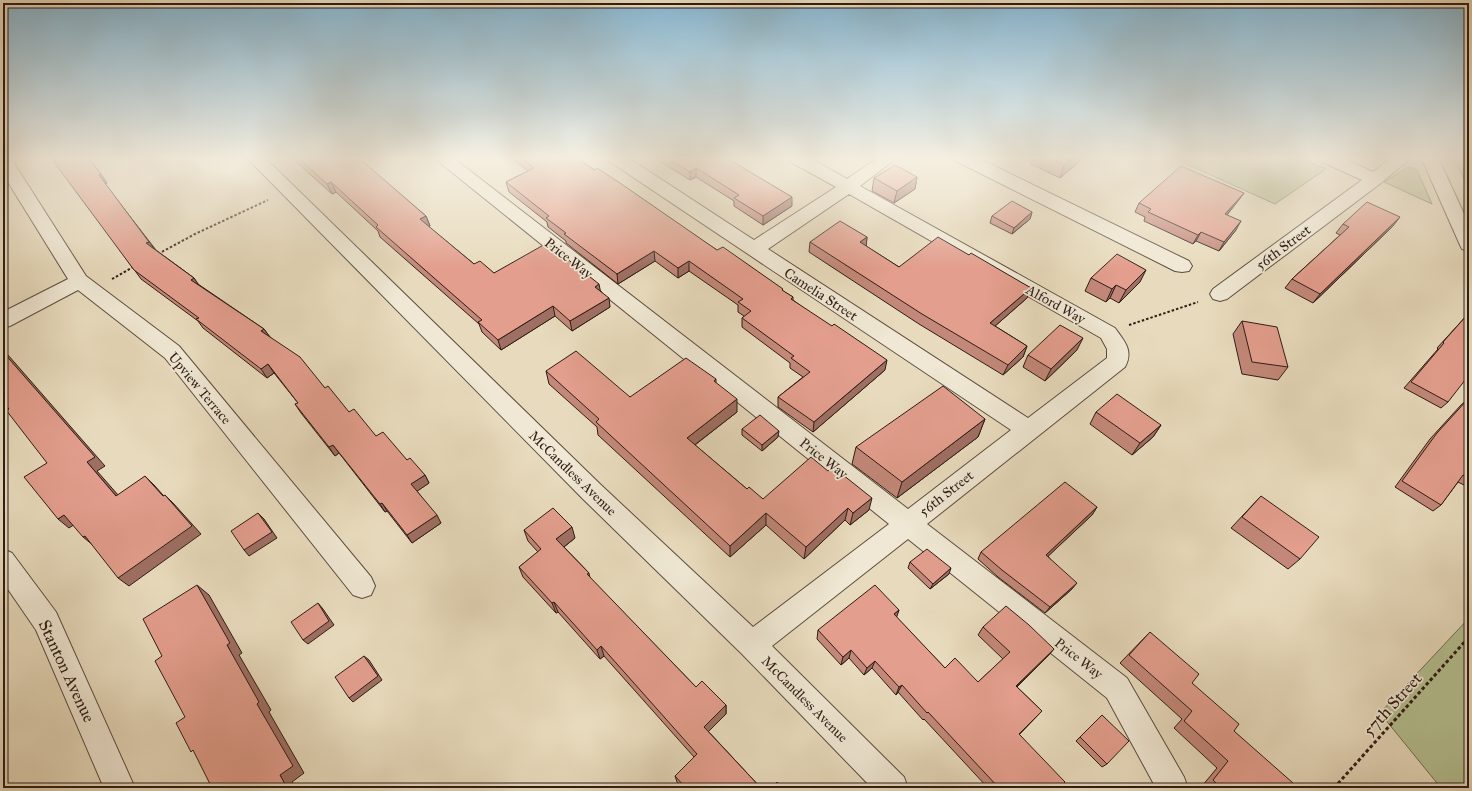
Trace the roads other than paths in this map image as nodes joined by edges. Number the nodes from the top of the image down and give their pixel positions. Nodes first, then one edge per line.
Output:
1 (24, 194) edge
2 (291, 194) edge
3 (488, 194) edge
4 (671, 194) edge
5 (839, 194) edge
6 (859, 194) edge
7 (1037, 194) edge
8 (1356, 194) edge
9 (1446, 194) edge
10 (1469, 245) edge
11 (754, 249) junction
12 (1182, 266) dead end
13 (79, 281) junction
14 (1220, 294) road end
15 (3, 321) edge
16 (1108, 333) joint
17 (1027, 429) junction
18 (907, 523) junction
19 (3, 561) edge
20 (362, 586) dead end
21 (752, 645) junction
22 (120, 788) edge
23 (893, 788) edge
24 (1173, 788) edge

1 - 13 street, Upview Terrace
2 - 21 street, McCandless Avenue
3 - 18 street, Price Way
4 - 11 street, Camelia Street
5 - 11 street
6 - 16 street, Alford Way
7 - 12 street
8 - 14 street, 56th Street
9 - 10 street
11 - 17 street, Camelia Street
13 - 15 street
13 - 20 street, Upview Terrace
16 - 17 street, 56th Street
17 - 18 street, 56th Street
18 - 21 street, 56th Street
18 - 24 street, Price Way
19 - 22 street, Stanton Avenue
21 - 23 street, McCandless Avenue

